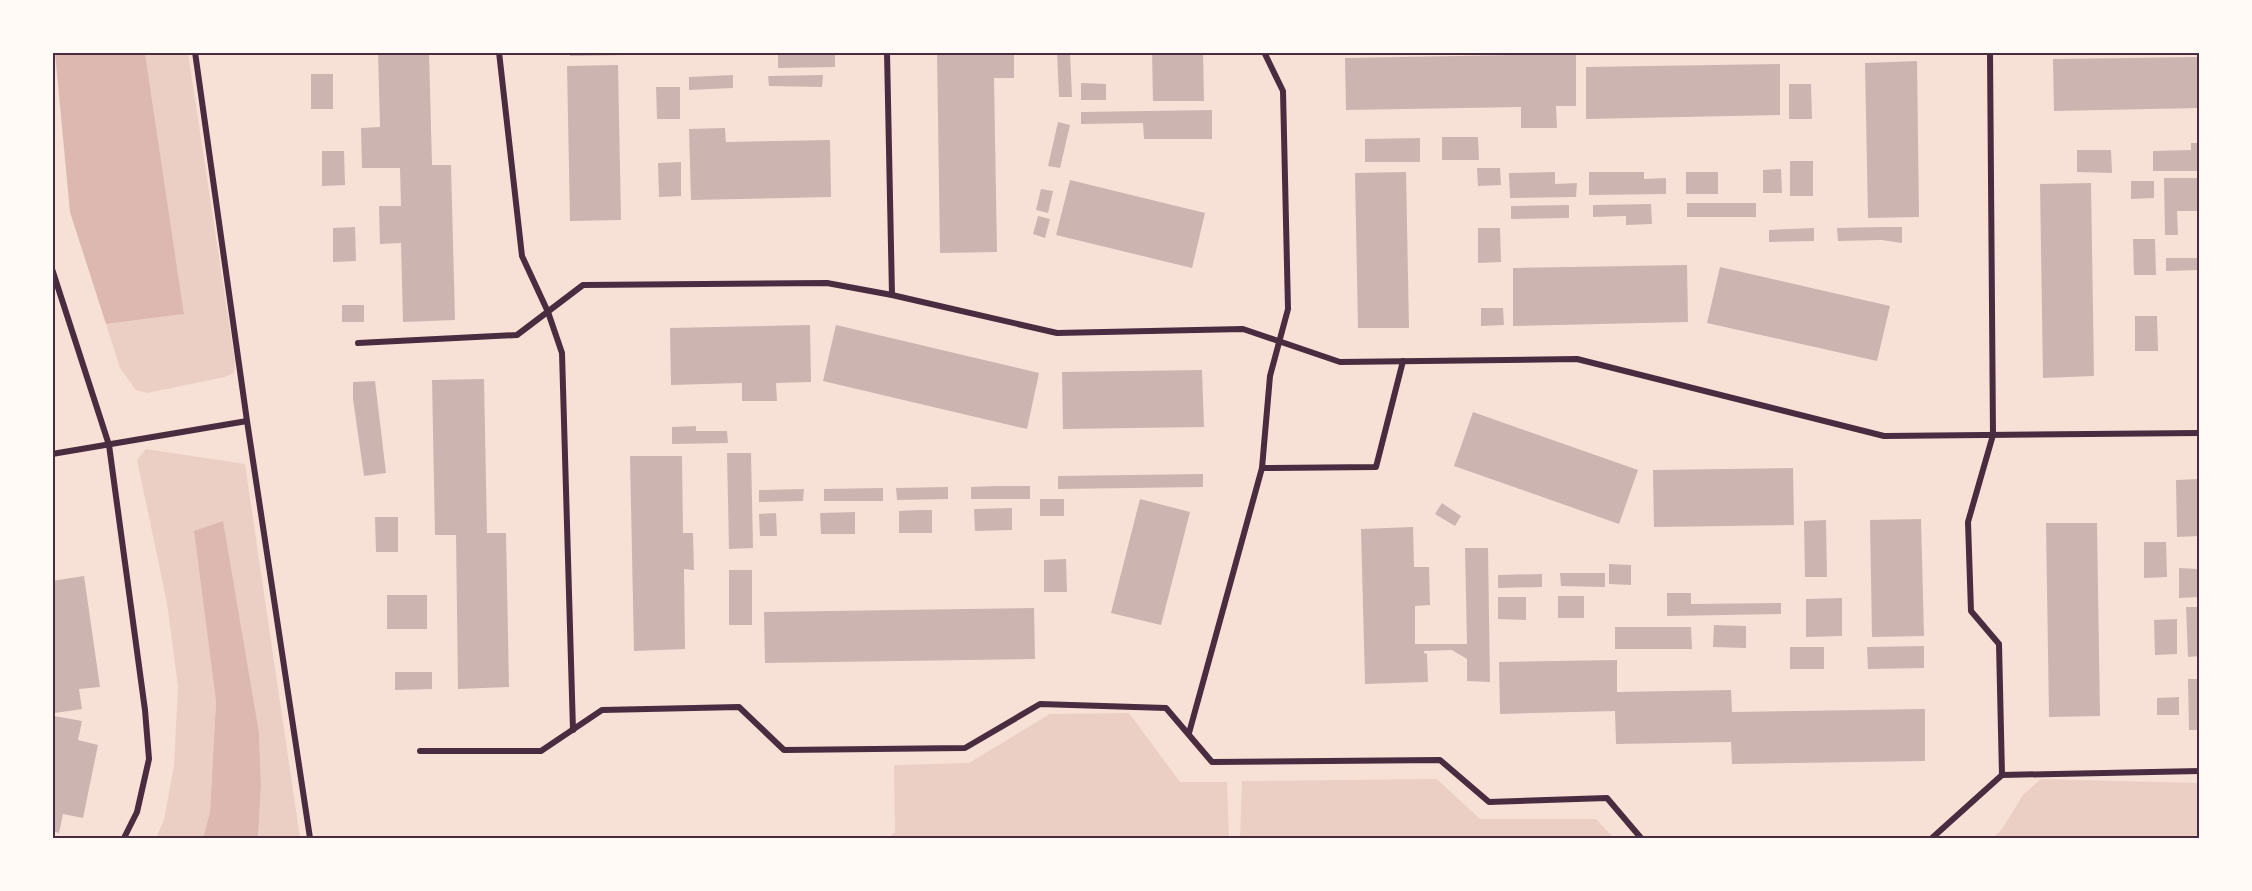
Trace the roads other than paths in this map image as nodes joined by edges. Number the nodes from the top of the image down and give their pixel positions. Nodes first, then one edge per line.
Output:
1 (195, 52) edge
2 (499, 52) edge
3 (887, 52) edge
4 (1264, 52) edge
5 (1990, 52) edge
6 (52, 269) edge
7 (892, 295) junction
8 (548, 312) junction
9 (1280, 340) junction
10 (358, 344) dead end
11 (1403, 361) junction
12 (247, 421) junction
13 (2199, 433) edge
14 (1993, 435) junction
15 (109, 445) junction
16 (52, 454) edge
17 (1262, 468) junction
18 (573, 730) junction
19 (1189, 733) junction
20 (420, 751) dead end
21 (2199, 771) edge
22 (2002, 775) junction
23 (124, 838) edge
24 (310, 838) edge
25 (1641, 838) edge
26 (1932, 838) edge

1 - 12 street
2 - 8 street
3 - 7 street
4 - 9 street
5 - 14 street
6 - 15 street
7 - 8 street
7 - 9 street
8 - 10 street
8 - 18 street
9 - 11 street
9 - 17 street
11 - 14 street
11 - 17 street
12 - 15 street
12 - 24 street
13 - 14 street
14 - 22 street
15 - 16 street
15 - 23 street
17 - 19 street
18 - 19 street
18 - 20 street
19 - 25 street
21 - 22 street
22 - 26 street

